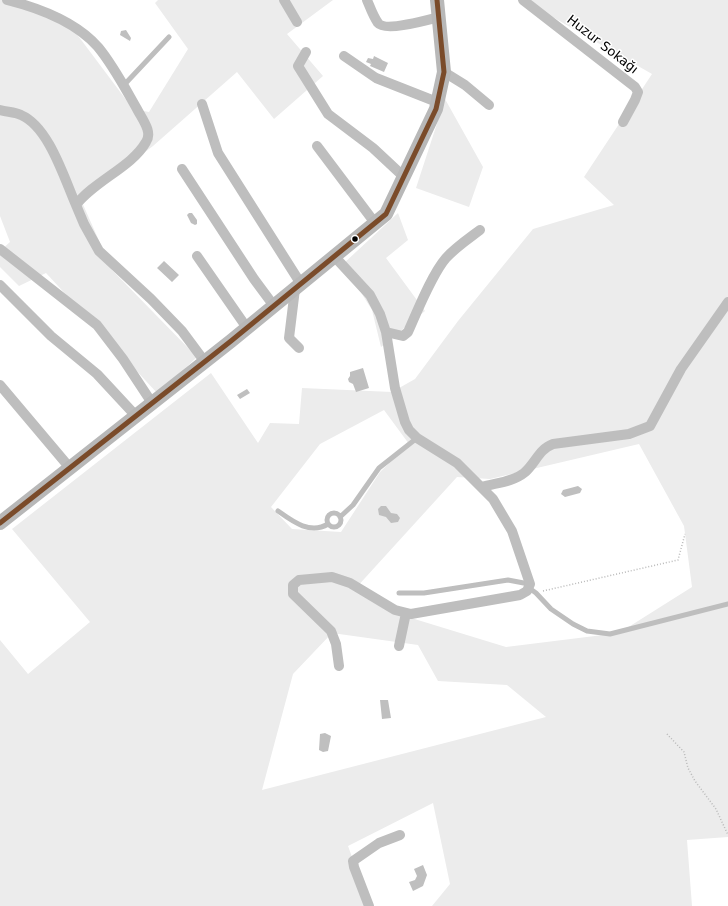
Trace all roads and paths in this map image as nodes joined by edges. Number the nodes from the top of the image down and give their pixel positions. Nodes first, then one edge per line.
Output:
1 (7, 0) edge
2 (284, 0) edge
3 (367, 0) edge
4 (437, 0) edge
5 (523, 0) edge
6 (439, 17) junction
7 (297, 22) dead end
8 (169, 38) dead end
9 (306, 52) dead end
10 (344, 56) dead end
11 (444, 72) junction
12 (124, 86) junction
13 (437, 102) junction
14 (202, 104) dead end
15 (488, 105) dead end
16 (0, 110) edge
17 (623, 122) dead end
18 (318, 146) dead end
19 (182, 169) dead end
20 (404, 176) junction
21 (76, 205) junction
22 (375, 222) junction
23 (480, 230) dead end
24 (0, 249) edge
25 (197, 256) dead end
26 (334, 256) junction
27 (0, 286) edge
28 (298, 286) junction
29 (728, 302) edge
30 (274, 306) junction
31 (247, 328) junction
32 (386, 332) junction
33 (299, 348) dead end
34 (205, 362) junction
35 (0, 385) edge
36 (152, 403) junction
37 (136, 416) junction
38 (417, 438) junction
39 (70, 468) junction
40 (482, 486) junction
41 (278, 511) dead end
42 (340, 517) junction
43 (0, 523) edge
44 (328, 524) junction
45 (685, 534) dead end
46 (532, 588) junction
47 (399, 593) dead end
48 (728, 604) edge
49 (406, 614) junction
50 (399, 646) dead end
51 (339, 666) dead end
52 (667, 734) dead end
53 (728, 835) edge
54 (400, 836) dead end
55 (369, 906) edge

1 - 12 street
2 - 7 street
3 - 6 street
4 - 6 street
5 - 17 street, Huzur Sokağı
6 - 11 street
8 - 12 lane
9 - 20 street
10 - 13 street
11 - 13 street
11 - 15 street
12 - 21 street
13 - 20 street
14 - 28 street
16 - 21 street
18 - 22 street
19 - 30 street
20 - 22 street
21 - 34 street
22 - 26 street
23 - 32 street
24 - 36 street
25 - 31 street
26 - 28 street
26 - 32 street
27 - 37 street
28 - 30 street
28 - 33 street
29 - 40 street
30 - 31 street
31 - 34 street
32 - 38 street
34 - 36 street
35 - 39 street
36 - 37 street
37 - 39 street
38 - 40 street
38 - 42 lane
39 - 43 street
40 - 46 street
41 - 44 lane
42 - 44 lane
42 - 44 lane
45 - 46 path
46 - 47 lane
46 - 48 lane
46 - 49 street
49 - 50 street
49 - 51 street
52 - 53 path
54 - 55 street

